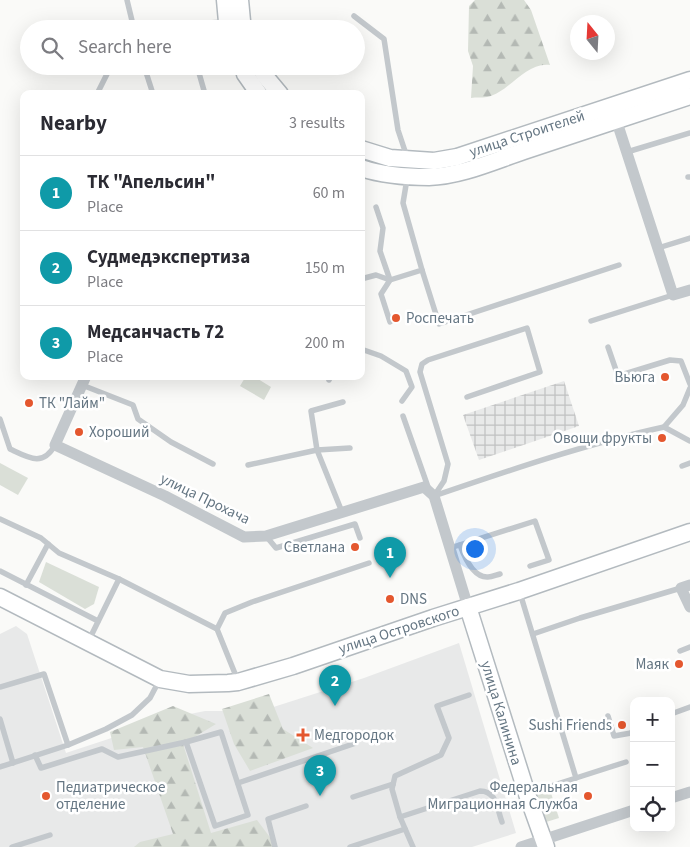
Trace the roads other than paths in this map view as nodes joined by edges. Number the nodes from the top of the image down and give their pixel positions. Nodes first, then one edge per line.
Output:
1 (127, 0) edge
2 (225, 0) edge
3 (240, 0) edge
4 (354, 16) dead end
5 (132, 20) edge
6 (234, 20) edge
7 (237, 20) edge
8 (359, 20) edge
9 (365, 24) edge
10 (106, 75) edge
11 (147, 75) edge
12 (199, 75) edge
13 (246, 75) edge
14 (264, 75) edge
15 (690, 80) edge
16 (99, 90) edge
17 (152, 90) edge
18 (204, 90) edge
19 (256, 90) edge
20 (276, 90) edge
21 (690, 96) edge
22 (614, 113) junction
23 (690, 133) edge
24 (365, 150) edge
25 (627, 152) junction
26 (407, 159) junction
27 (365, 169) edge
28 (408, 176) junction
29 (376, 207) dead end
30 (690, 238) edge
31 (658, 248) junction
32 (619, 265) dead end
33 (422, 270) junction
34 (365, 278) edge
35 (390, 280) junction
36 (690, 290) edge
37 (673, 295) junction
38 (591, 321) dead end
39 (390, 322) dead end
40 (608, 347) dead end
41 (365, 350) edge
42 (84, 381) edge
43 (690, 384) edge
44 (690, 388) edge
45 (467, 397) dead end
46 (402, 401) dead end
47 (343, 402) dead end
48 (690, 404) edge
49 (681, 406) junction
50 (403, 416) dead end
51 (0, 419) edge
52 (664, 427) junction
53 (690, 441) edge
54 (55, 445) junction
55 (350, 448) dead end
56 (317, 450) junction
57 (690, 463) edge
58 (213, 464) dead end
59 (248, 465) dead end
60 (682, 466) dead end
61 (431, 492) junction
62 (342, 512) junction
63 (0, 519) edge
64 (690, 532) edge
65 (266, 536) junction
66 (360, 538) dead end
67 (48, 544) junction
68 (455, 546) junction
69 (369, 563) dead end
70 (530, 566) dead end
71 (0, 571) edge
72 (500, 574) dead end
73 (119, 579) junction
74 (26, 585) junction
75 (686, 586) edge
76 (519, 591) junction
77 (0, 597) edge
78 (468, 607) junction
79 (690, 607) edge
80 (98, 620) junction
81 (217, 629) junction
82 (533, 634) junction
83 (88, 642) junction
84 (690, 648) edge
85 (680, 651) dead end
86 (160, 679) junction
87 (238, 682) junction
88 (0, 687) edge
89 (469, 694) dead end
90 (690, 707) edge
91 (675, 713) edge
92 (608, 716) dead end
93 (0, 719) edge
94 (630, 733) edge
95 (186, 742) junction
96 (356, 743) dead end
97 (68, 745) junction
98 (35, 756) junction
99 (626, 762) dead end
100 (13, 763) junction
101 (0, 767) edge
102 (576, 778) junction
103 (238, 783) junction
104 (393, 784) junction
105 (690, 792) edge
106 (527, 794) junction
107 (353, 797) dead end
108 (675, 797) edge
109 (306, 806) dead end
110 (630, 812) edge
111 (400, 817) junction
112 (502, 822) dead end
113 (406, 829) junction
114 (50, 835) dead end
115 (544, 844) edge
116 (12, 847) edge
117 (275, 847) edge
118 (350, 847) edge
119 (413, 847) edge
120 (521, 847) edge

1 - 5 lane
2 - 6 street
3 - 7 street
4 - 8 lane
9 - 26 lane
10 - 16 lane
11 - 17 lane
12 - 18 lane
13 - 19 street
14 - 20 street
15 - 22 street, улица Строителей
21 - 22 street, улица Строителей
22 - 25 street
22 - 26 street, улица Строителей
22 - 28 street, улица Строителей
23 - 25 lane
24 - 26 street, улица Строителей
25 - 31 street
26 - 28 lane
27 - 28 street, улица Строителей
28 - 33 lane
29 - 35 lane
30 - 31 lane
31 - 37 street
32 - 33 lane
33 - 35 lane
34 - 35 lane
35 - 39 lane
36 - 37 street
37 - 38 lane
40 - 43 lane
41 - 46 lane
42 - 54 street
42 - 58 lane
44 - 49 lane
45 - 61 lane
47 - 56 lane
48 - 49 lane
49 - 52 lane
50 - 61 lane
51 - 54 lane
52 - 53 lane
52 - 61 lane
54 - 65 street, улица Прохача
55 - 56 lane
56 - 59 lane
56 - 62 lane
57 - 60 lane
61 - 62 street, улица Прохача
61 - 68 street
62 - 65 street, улица Прохача
63 - 67 lane
64 - 76 street, улица Островского
65 - 66 lane
67 - 73 lane
67 - 74 lane
68 - 70 lane
68 - 72 lane
68 - 78 street
69 - 81 lane
71 - 74 lane
73 - 80 lane
73 - 81 lane
74 - 80 lane
75 - 79 street
75 - 82 lane
76 - 78 street, улица Островского
76 - 82 lane
77 - 83 street, улица Островского
78 - 87 street, улица Островского
78 - 106 street, улица Калинина
80 - 83 lane
81 - 87 lane
82 - 102 lane
83 - 86 street, улица Островского
84 - 85 lane
86 - 87 street, улица Островского
86 - 97 lane
88 - 97 lane
89 - 104 lane
90 - 91 lane
92 - 94 lane
93 - 100 lane
95 - 98 lane
95 - 103 lane
95 - 103 lane
96 - 103 lane
97 - 98 lane
98 - 100 lane
99 - 102 lane
100 - 101 lane
102 - 106 lane
104 - 107 lane
104 - 111 lane
105 - 108 street
106 - 115 street, улица Калинина
109 - 117 lane
110 - 115 street
111 - 112 lane
111 - 113 lane
113 - 118 lane
113 - 119 lane
114 - 116 lane
115 - 120 street

